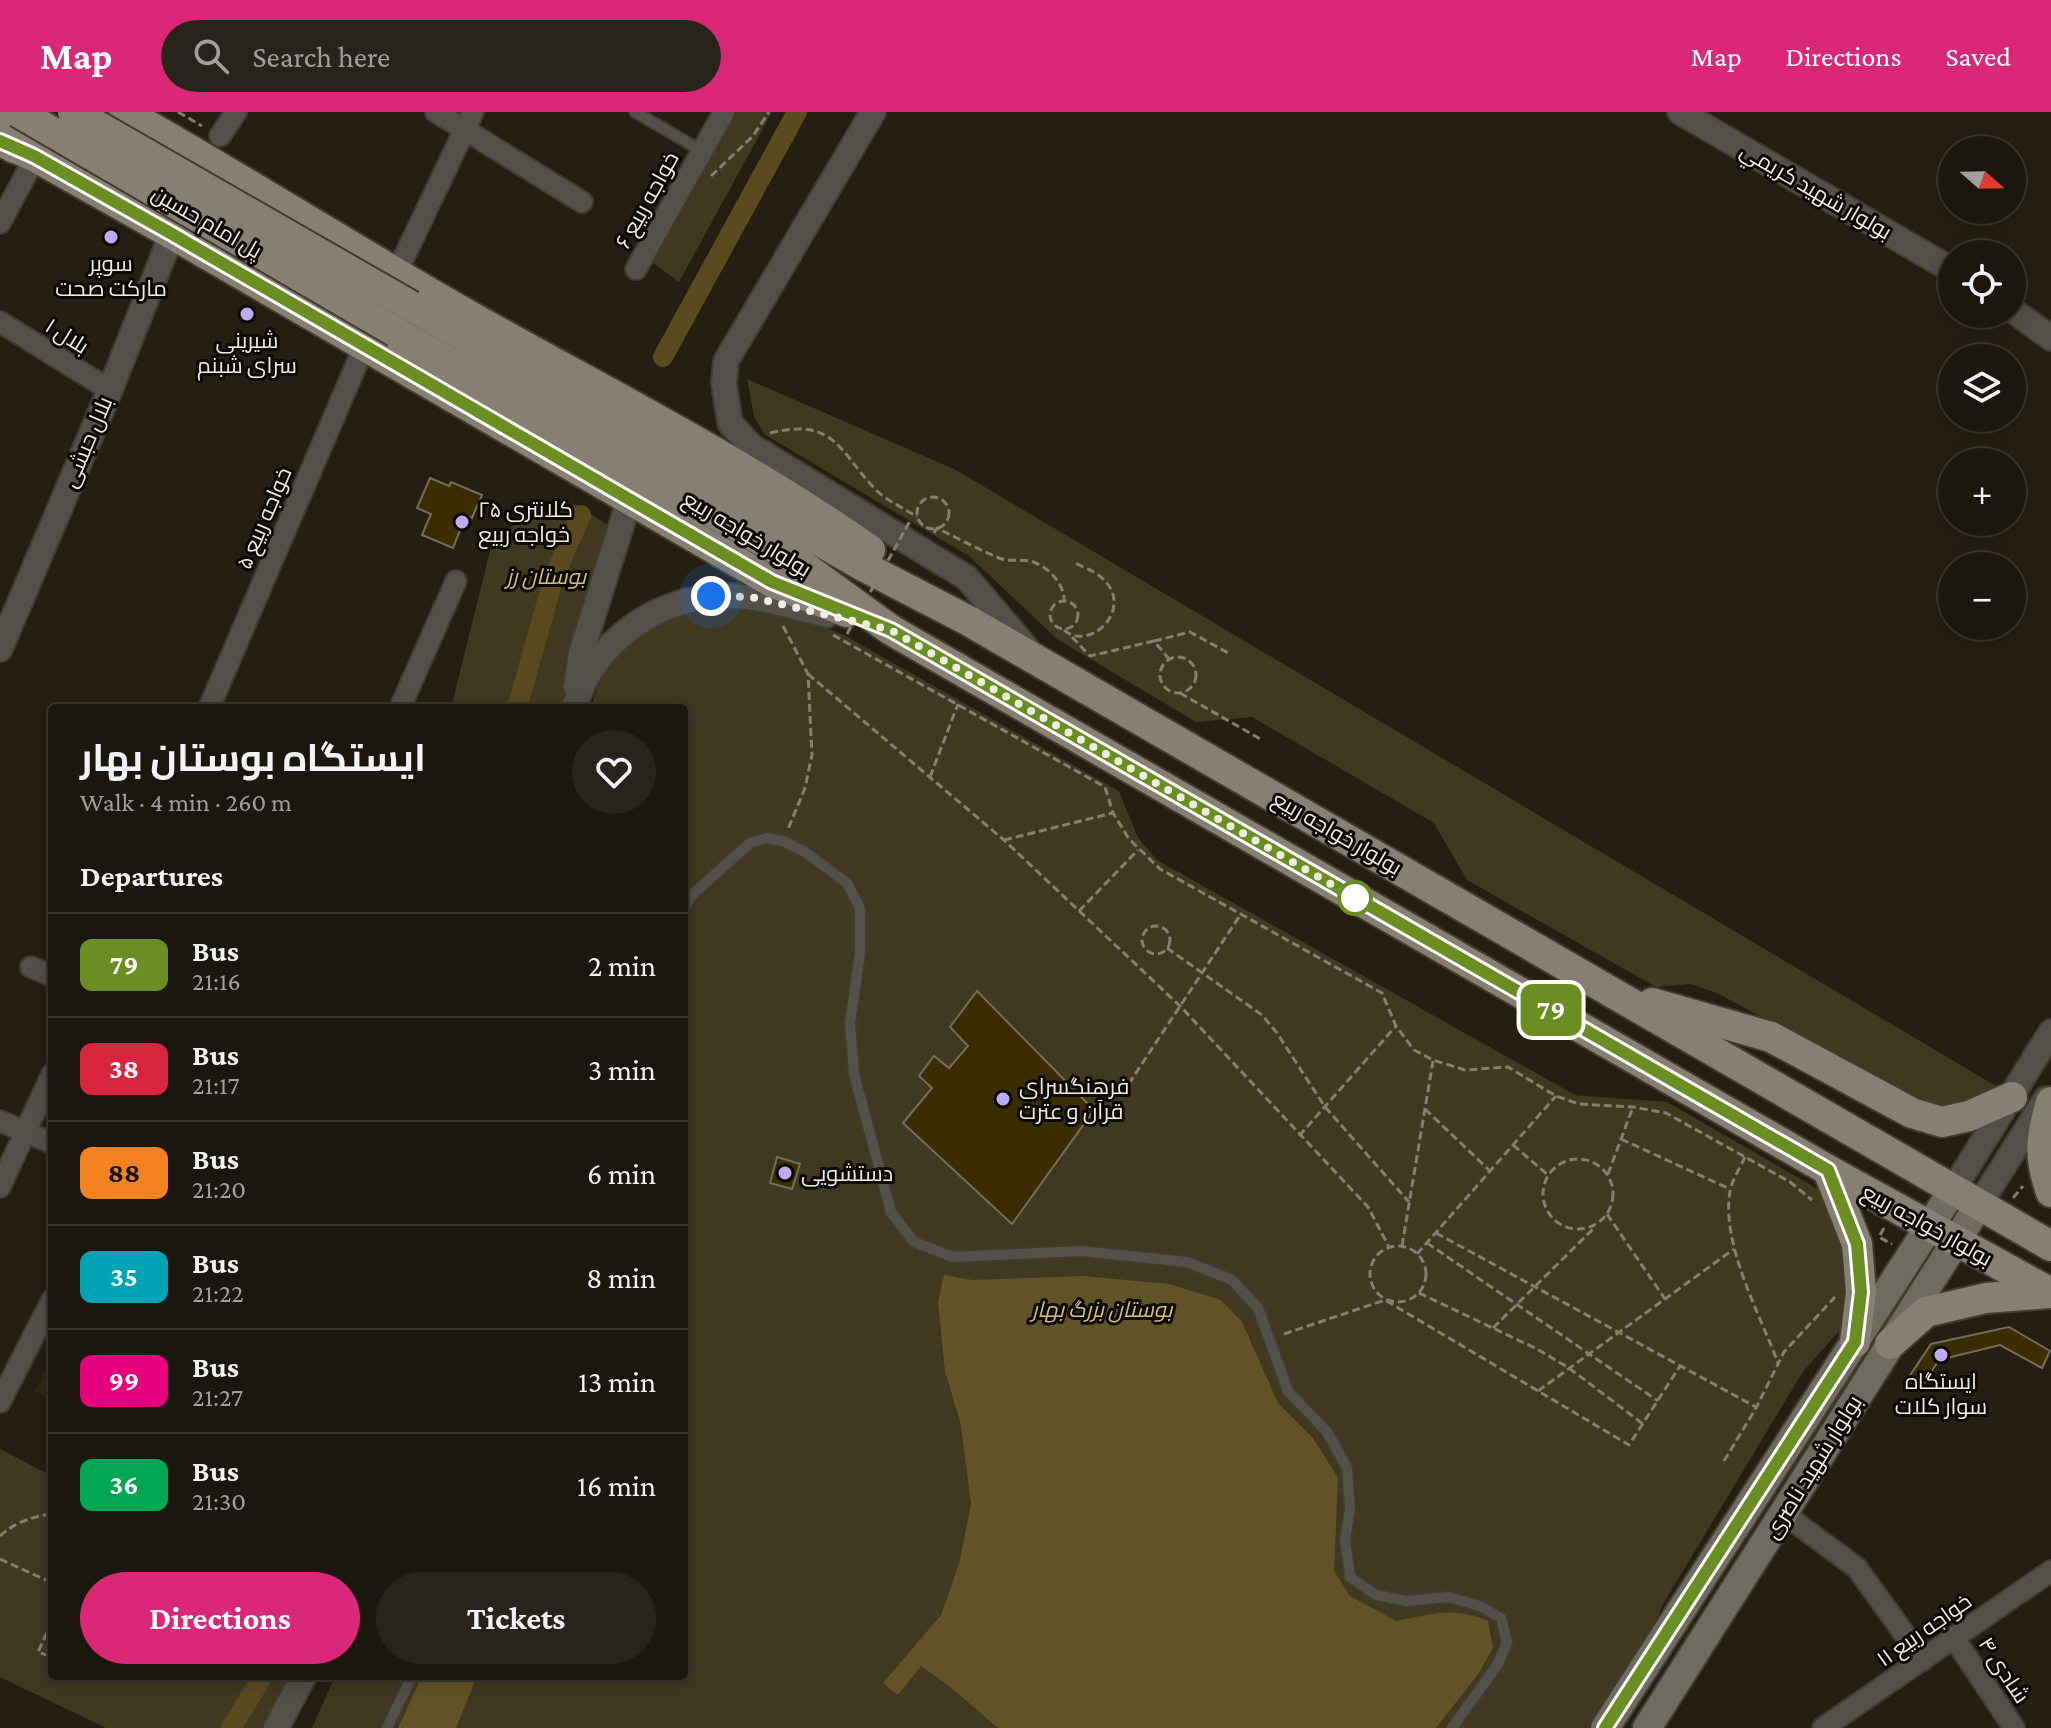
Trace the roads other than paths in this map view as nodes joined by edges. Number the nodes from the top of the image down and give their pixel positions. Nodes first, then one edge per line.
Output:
1 (1, 112) edge
2 (18, 112) edge
3 (73, 112) edge
4 (124, 112) edge
5 (236, 112) edge
6 (436, 112) edge
7 (635, 112) edge
8 (724, 112) edge
9 (873, 112) edge
10 (1680, 112) edge
11 (469, 120) edge
12 (220, 136) road end
13 (15, 151) edge
14 (702, 151) junction
15 (582, 202) dead end
16 (0, 223) edge
17 (172, 234) junction
18 (1938, 262) edge
19 (636, 269) dead end
20 (396, 274) junction
21 (404, 319) junction
22 (2026, 320) edge
23 (0, 322) edge
24 (2051, 338) edge
25 (364, 347) junction
26 (110, 390) junction
27 (630, 498) junction
28 (456, 581) dead end
29 (969, 621) junction
30 (891, 630) junction
31 (0, 649) edge
32 (1035, 659) junction
33 (211, 704) edge
34 (402, 704) edge
35 (574, 704) edge
36 (575, 704) edge
37 (688, 901) edge
38 (31, 967) dead end
39 (48, 974) edge
40 (1609, 991) junction
41 (2051, 1032) edge
42 (48, 1083) edge
43 (2051, 1091) edge
44 (2012, 1097) junction
45 (2051, 1102) edge
46 (0, 1121) edge
47 (27, 1132) junction
48 (48, 1141) edge
49 (1828, 1170) junction
50 (0, 1187) edge
51 (1953, 1190) junction
52 (2051, 1192) edge
53 (1979, 1205) junction
54 (1929, 1226) junction
55 (1956, 1240) junction
56 (2051, 1246) edge
57 (2051, 1293) edge
58 (48, 1308) edge
59 (1855, 1342) junction
60 (1890, 1344) junction
61 (0, 1402) edge
62 (1784, 1514) junction
63 (2051, 1571) edge
64 (1954, 1638) junction
65 (1923, 1660) junction
66 (302, 1680) edge
67 (410, 1680) edge
68 (276, 1728) edge
69 (387, 1728) edge
70 (1452, 1728) edge
71 (1605, 1728) edge
72 (1647, 1728) edge
73 (1823, 1728) edge
74 (2014, 1728) edge

1 - 13 main road
2 - 21 main road, پل امام حسین, bridge
3 - 21 main road, پل امام حسین, bridge
4 - 20 main road
5 - 12 street
6 - 11 street
7 - 14 lane
8 - 14 street, خواجه ربیع ۶
9 - 32 street
10 - 18 street, بولوار شهيد كريمي
11 - 15 street
11 - 20 street
13 - 16 street
13 - 17 main road
14 - 19 street, خواجه ربیع ۶
17 - 25 main road
17 - 26 street, بلال حبشی
20 - 29 main road
21 - 29 main road, بولوار خواجه ربیع
21 - 30 main road, بولوار خواجه ربیع
22 - 24 street
23 - 26 street, بلال ۱
25 - 27 main road
25 - 33 street, خواجه ربیع ۵
26 - 31 street, بلال حبشی
27 - 30 main road
27 - 35 street
28 - 34 street
29 - 32 main road, بولوار خواجه ربیع
30 - 36 street
30 - 49 main road, بولوار خواجه ربیع
32 - 40 main road, بولوار خواجه ربیع
37 - 70 lane
38 - 39 street
40 - 44 main road
40 - 51 main road, بولوار خواجه ربیع
41 - 44 street
42 - 47 street
43 - 53 street
44 - 51 street
45 - 52 main road
46 - 47 street
47 - 48 street
47 - 50 street
49 - 54 main road, بولوار خواجه ربیع
49 - 59 main road
51 - 53 main road, بولوار خواجه ربیع
51 - 54 main road, بولوار شهید ناصری
53 - 55 main road, بولوار شهید ناصری
53 - 56 main road, بولوار خواجه ربیع
54 - 55 main road, بولوار خواجه ربیع
54 - 59 main road, بولوار شهید ناصری
55 - 57 main road, بولوار خواجه ربیع
55 - 60 main road, بولوار شهید ناصری
57 - 60 main road
58 - 61 street
59 - 71 main road, بولوار شهید ناصری
60 - 62 main road, بولوار شهید ناصری
62 - 65 street
62 - 72 main road, بولوار شهید ناصری
63 - 64 street, خواجه ربیع ۱۱
64 - 65 street, خواجه ربیع ۱۱
64 - 74 street, شادی ۴
65 - 73 street, خواجه ربیع ۱۱
66 - 68 street
67 - 69 lane

